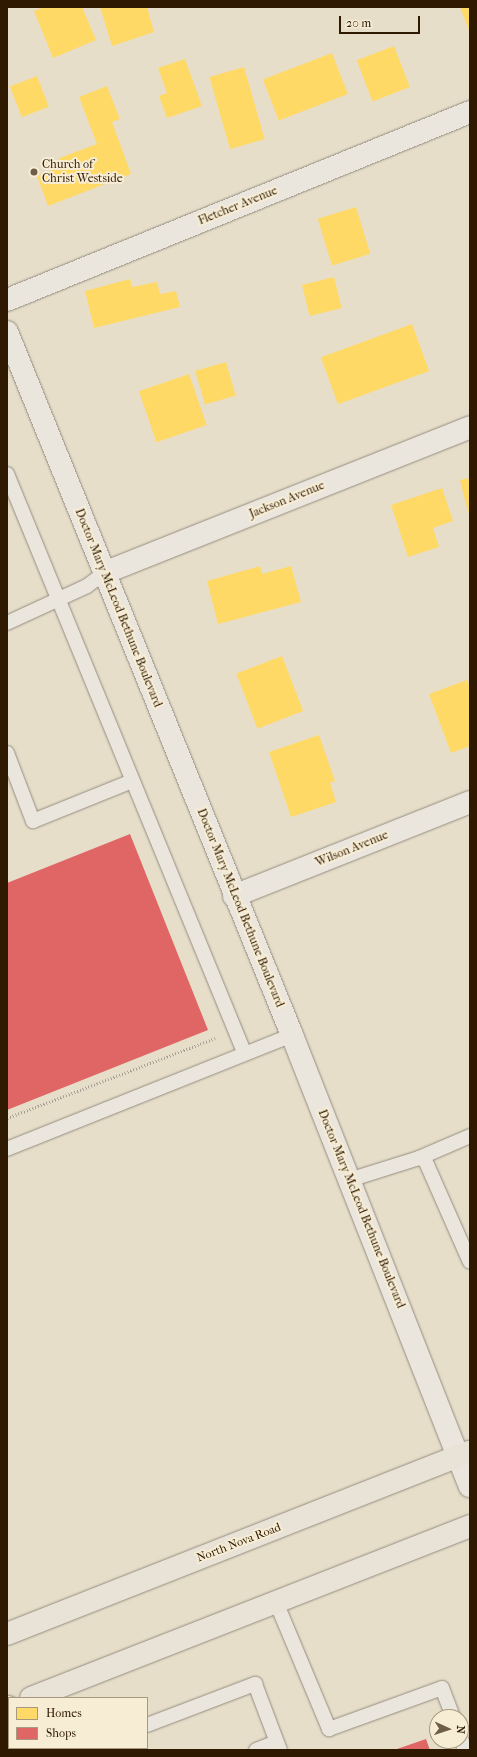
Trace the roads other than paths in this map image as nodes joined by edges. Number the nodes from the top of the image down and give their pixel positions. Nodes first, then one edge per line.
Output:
1 (470, 112) edge
2 (7, 300) edge
3 (7, 332) edge
4 (470, 427) edge
5 (7, 474) edge
6 (104, 573) junction
7 (57, 601) junction
8 (7, 623) edge
9 (7, 753) edge
10 (132, 781) junction
11 (470, 802) edge
12 (234, 896) junction
13 (292, 1035) junction
14 (244, 1052) junction
15 (470, 1136) edge
16 (7, 1149) edge
17 (419, 1158) junction
18 (350, 1180) junction
19 (470, 1262) edge
20 (464, 1454) edge
21 (470, 1486) edge
22 (470, 1526) edge
23 (276, 1602) junction
24 (7, 1634) edge
25 (35, 1697) edge
26 (450, 1709) edge
27 (148, 1725) edge
28 (279, 1746) edge
29 (256, 1750) edge

1 - 2 street, Fletcher Avenue
3 - 6 street, Doctor Mary McLeod Bethune Boulevard
4 - 6 street, Jackson Avenue
5 - 7 lane
6 - 7 lane
6 - 12 street, Doctor Mary McLeod Bethune Boulevard
7 - 8 lane
7 - 10 lane
9 - 10 lane
10 - 14 lane
11 - 12 street, Wilson Avenue
12 - 13 street, Doctor Mary McLeod Bethune Boulevard
13 - 14 lane
13 - 18 street, Doctor Mary McLeod Bethune Boulevard
14 - 16 lane
15 - 17 lane
17 - 18 lane
17 - 19 lane
18 - 20 street, Doctor Mary McLeod Bethune Boulevard
20 - 21 street, Doctor Mary McLeod Bethune Boulevard
20 - 24 main road, North Nova Road
22 - 23 main road
23 - 25 main road
23 - 26 lane
27 - 28 lane
28 - 29 lane

